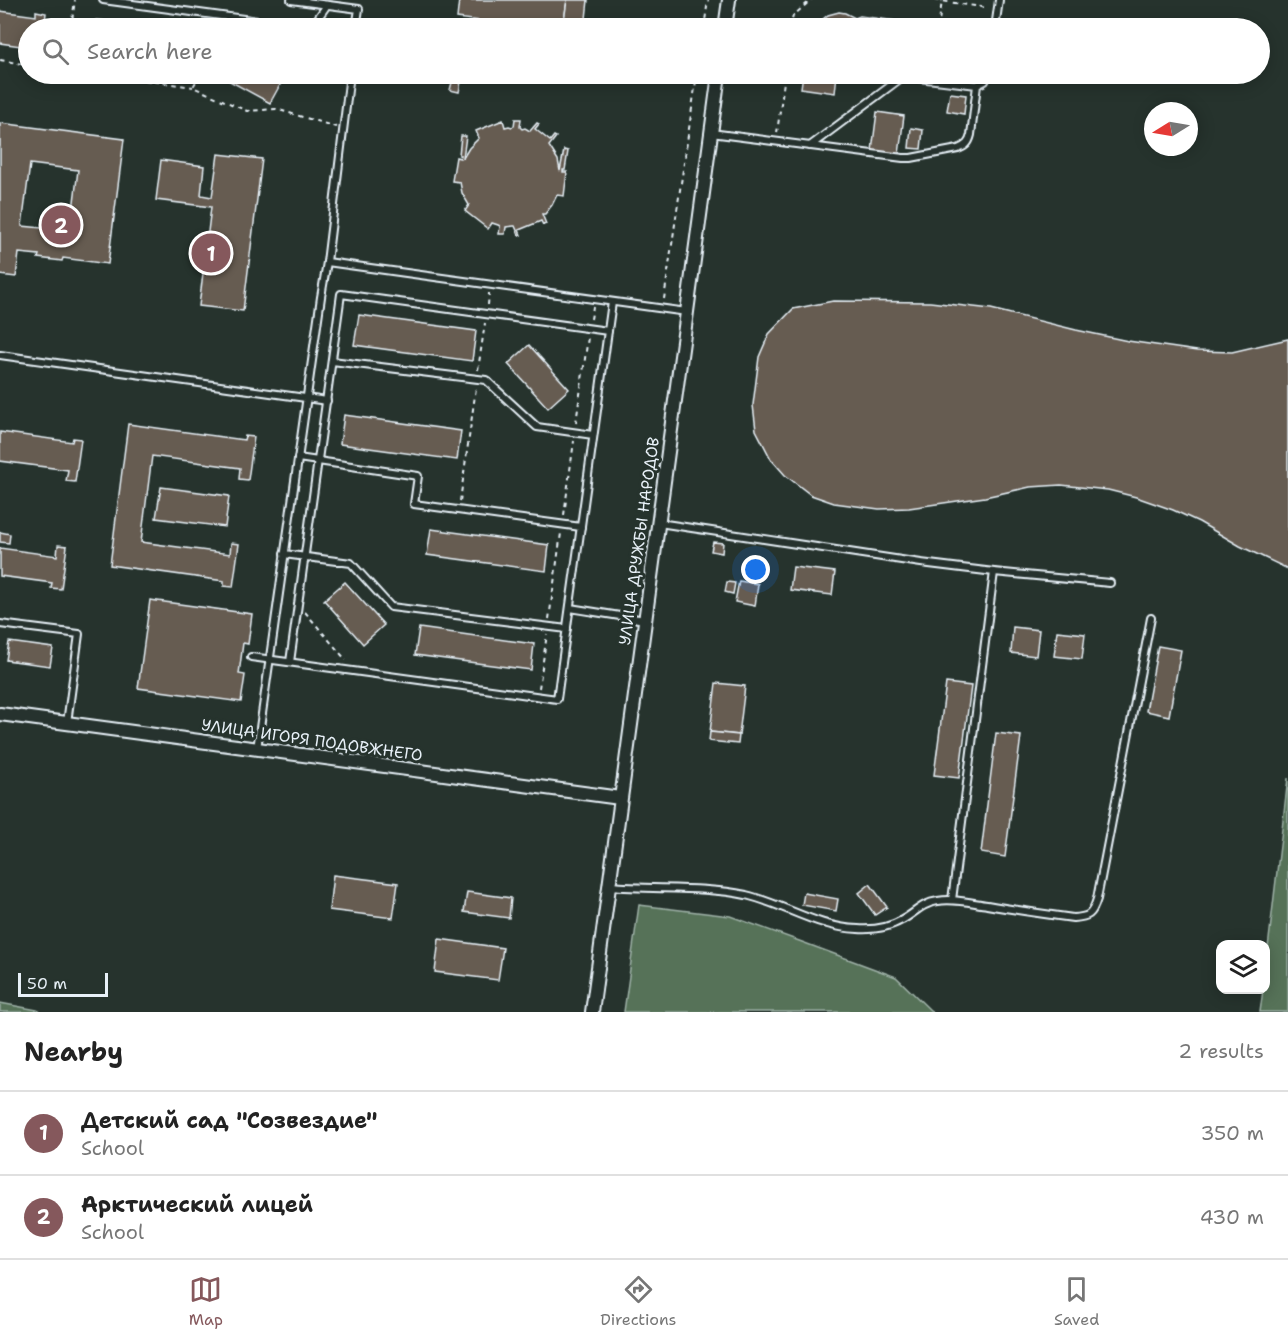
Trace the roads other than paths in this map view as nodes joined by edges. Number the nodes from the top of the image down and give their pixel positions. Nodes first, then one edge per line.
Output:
1 (103, 0) edge
2 (291, 0) edge
3 (729, 0) edge
4 (999, 0) edge
5 (327, 5) junction
6 (237, 18) edge
7 (318, 18) edge
8 (358, 18) edge
9 (726, 18) edge
10 (997, 18) edge
11 (349, 84) edge
12 (718, 84) edge
13 (893, 84) edge
14 (970, 84) edge
15 (977, 85) joint
16 (711, 133) junction
17 (810, 146) junction
18 (327, 262) junction
19 (612, 302) junction
20 (687, 312) junction
21 (608, 331) junction
22 (0, 355) edge
23 (332, 361) junction
24 (306, 398) junction
25 (327, 401) junction
26 (593, 435) junction
27 (298, 458) junction
28 (318, 461) junction
29 (658, 523) junction
30 (581, 527) junction
31 (284, 554) junction
32 (305, 557) junction
33 (994, 572) junction
34 (1110, 583) dead end
35 (570, 608) junction
36 (1151, 618) dead end
37 (645, 620) junction
38 (0, 624) edge
39 (567, 629) junction
40 (251, 657) dead end
41 (270, 660) junction
42 (290, 662) junction
43 (0, 714) edge
44 (67, 723) junction
45 (257, 749) junction
46 (620, 798) junction
47 (609, 886) junction
48 (952, 900) junction
49 (592, 1012) edge

1 - 6 lane
2 - 5 lane
3 - 9 street
4 - 10 lane
5 - 7 lane
5 - 8 lane
11 - 18 lane
12 - 16 street, УЛИЦА ДРУЖБЫ НАРОДОВ
13 - 17 lane
14 - 15 lane
15 - 17 lane
16 - 17 lane
16 - 20 street, УЛИЦА ДРУЖБЫ НАРОДОВ
18 - 19 lane
18 - 24 lane
19 - 20 lane
19 - 21 lane
20 - 29 street, УЛИЦА ДРУЖБЫ НАРОДОВ
21 - 23 lane
21 - 26 lane
22 - 24 lane
23 - 25 lane
23 - 26 lane
24 - 25 lane
24 - 27 lane
25 - 28 lane
26 - 30 lane
27 - 28 lane
27 - 31 lane
28 - 30 lane
28 - 32 lane
29 - 33 lane
29 - 37 street, УЛИЦА ДРУЖБЫ НАРОДОВ
30 - 35 lane
31 - 32 lane
31 - 41 lane
32 - 39 lane
32 - 42 lane
33 - 34 lane
33 - 48 lane
35 - 37 lane
35 - 39 lane
36 - 48 lane
37 - 46 street, УЛИЦА ДРУЖБЫ НАРОДОВ
38 - 44 lane
39 - 42 lane
40 - 41 lane
41 - 42 lane
41 - 45 lane
43 - 44 street, УЛИЦА ИГОРЯ ПОДОВЖНЕГО
44 - 45 street, УЛИЦА ИГОРЯ ПОДОВЖНЕГО
45 - 46 street, УЛИЦА ИГОРЯ ПОДОВЖНЕГО
46 - 47 street, УЛИЦА ДРУЖБЫ НАРОДОВ
47 - 48 lane
47 - 49 street, УЛИЦА ДРУЖБЫ НАРОДОВ

